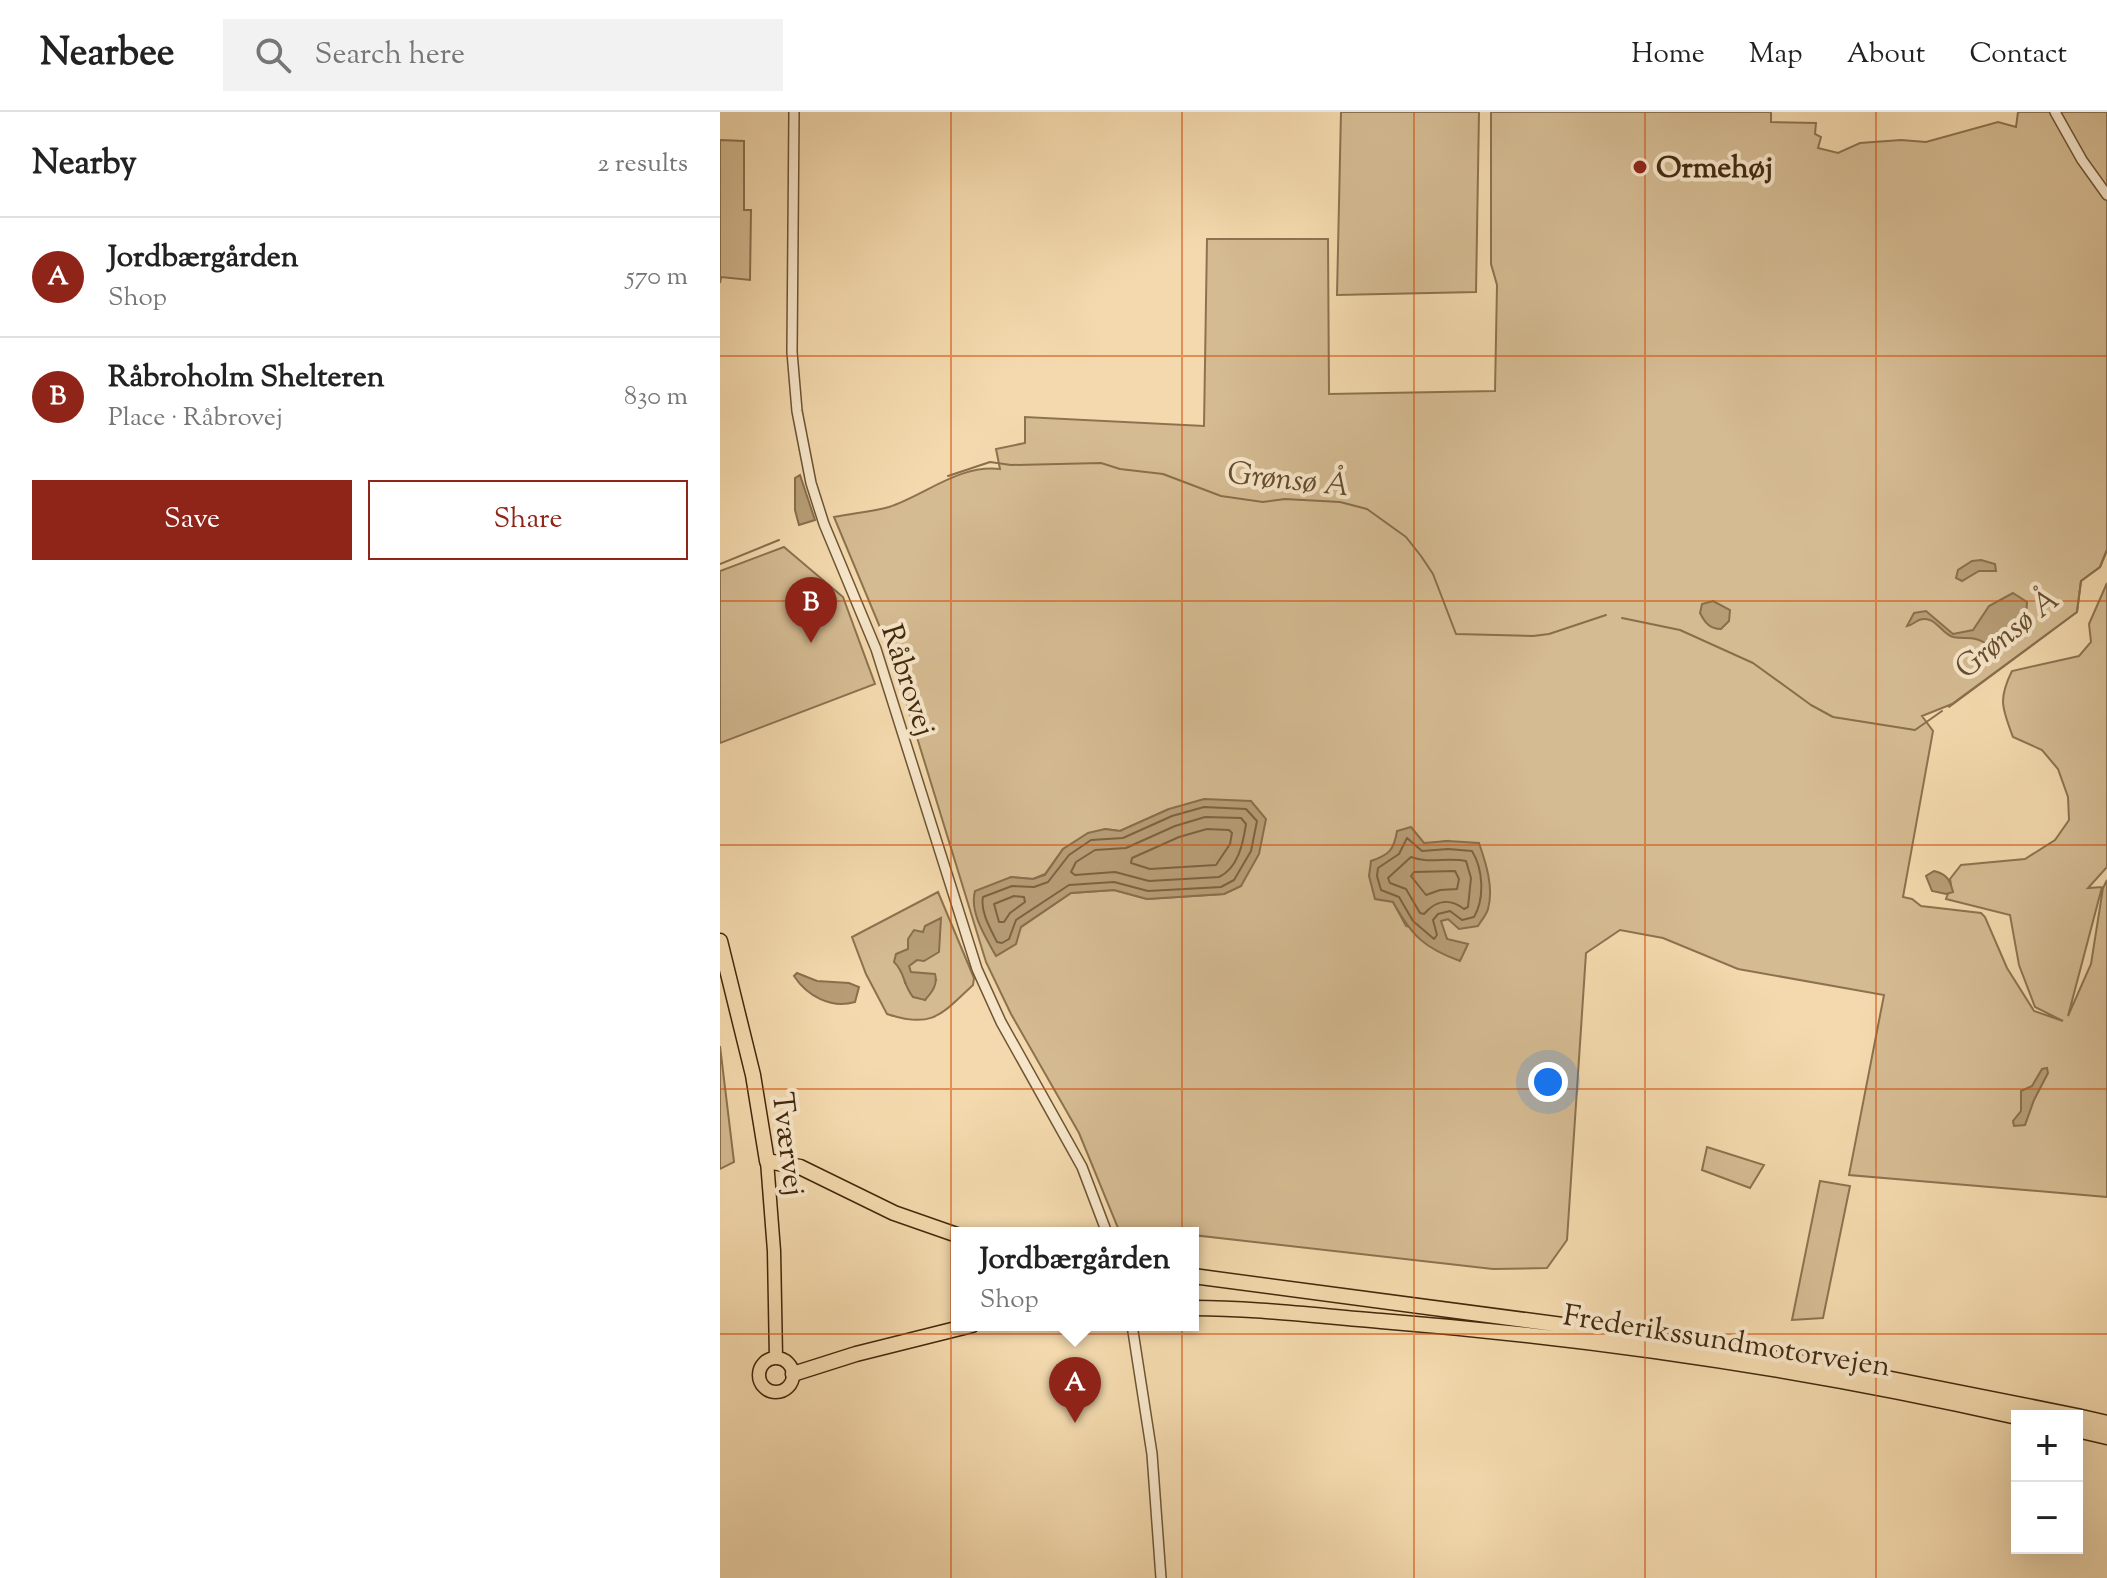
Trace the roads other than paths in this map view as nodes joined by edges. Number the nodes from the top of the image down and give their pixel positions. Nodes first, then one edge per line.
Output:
1 (794, 112) edge
2 (2055, 112) edge
3 (2107, 195) edge
4 (720, 941) edge
5 (767, 1161) junction
6 (1105, 1227) edge
7 (951, 1233) edge
8 (1199, 1277) edge
9 (1199, 1308) edge
10 (951, 1330) edge
11 (1133, 1331) edge
12 (776, 1358) junction
13 (793, 1374) junction
14 (2046, 1410) edge
15 (2011, 1416) edge
16 (2083, 1417) edge
17 (2107, 1423) edge
18 (2083, 1431) edge
19 (2107, 1437) edge
20 (1161, 1578) edge

1 - 6 street, Råbrovej
2 - 3 street
4 - 5 highway, Tværvej
5 - 7 highway
5 - 12 main road, Tværvej
8 - 14 highway
9 - 15 highway, Frederikssundmotorvejen
10 - 13 highway
11 - 20 street
12 - 13 main road
12 - 13 main road
16 - 17 highway
18 - 19 highway

